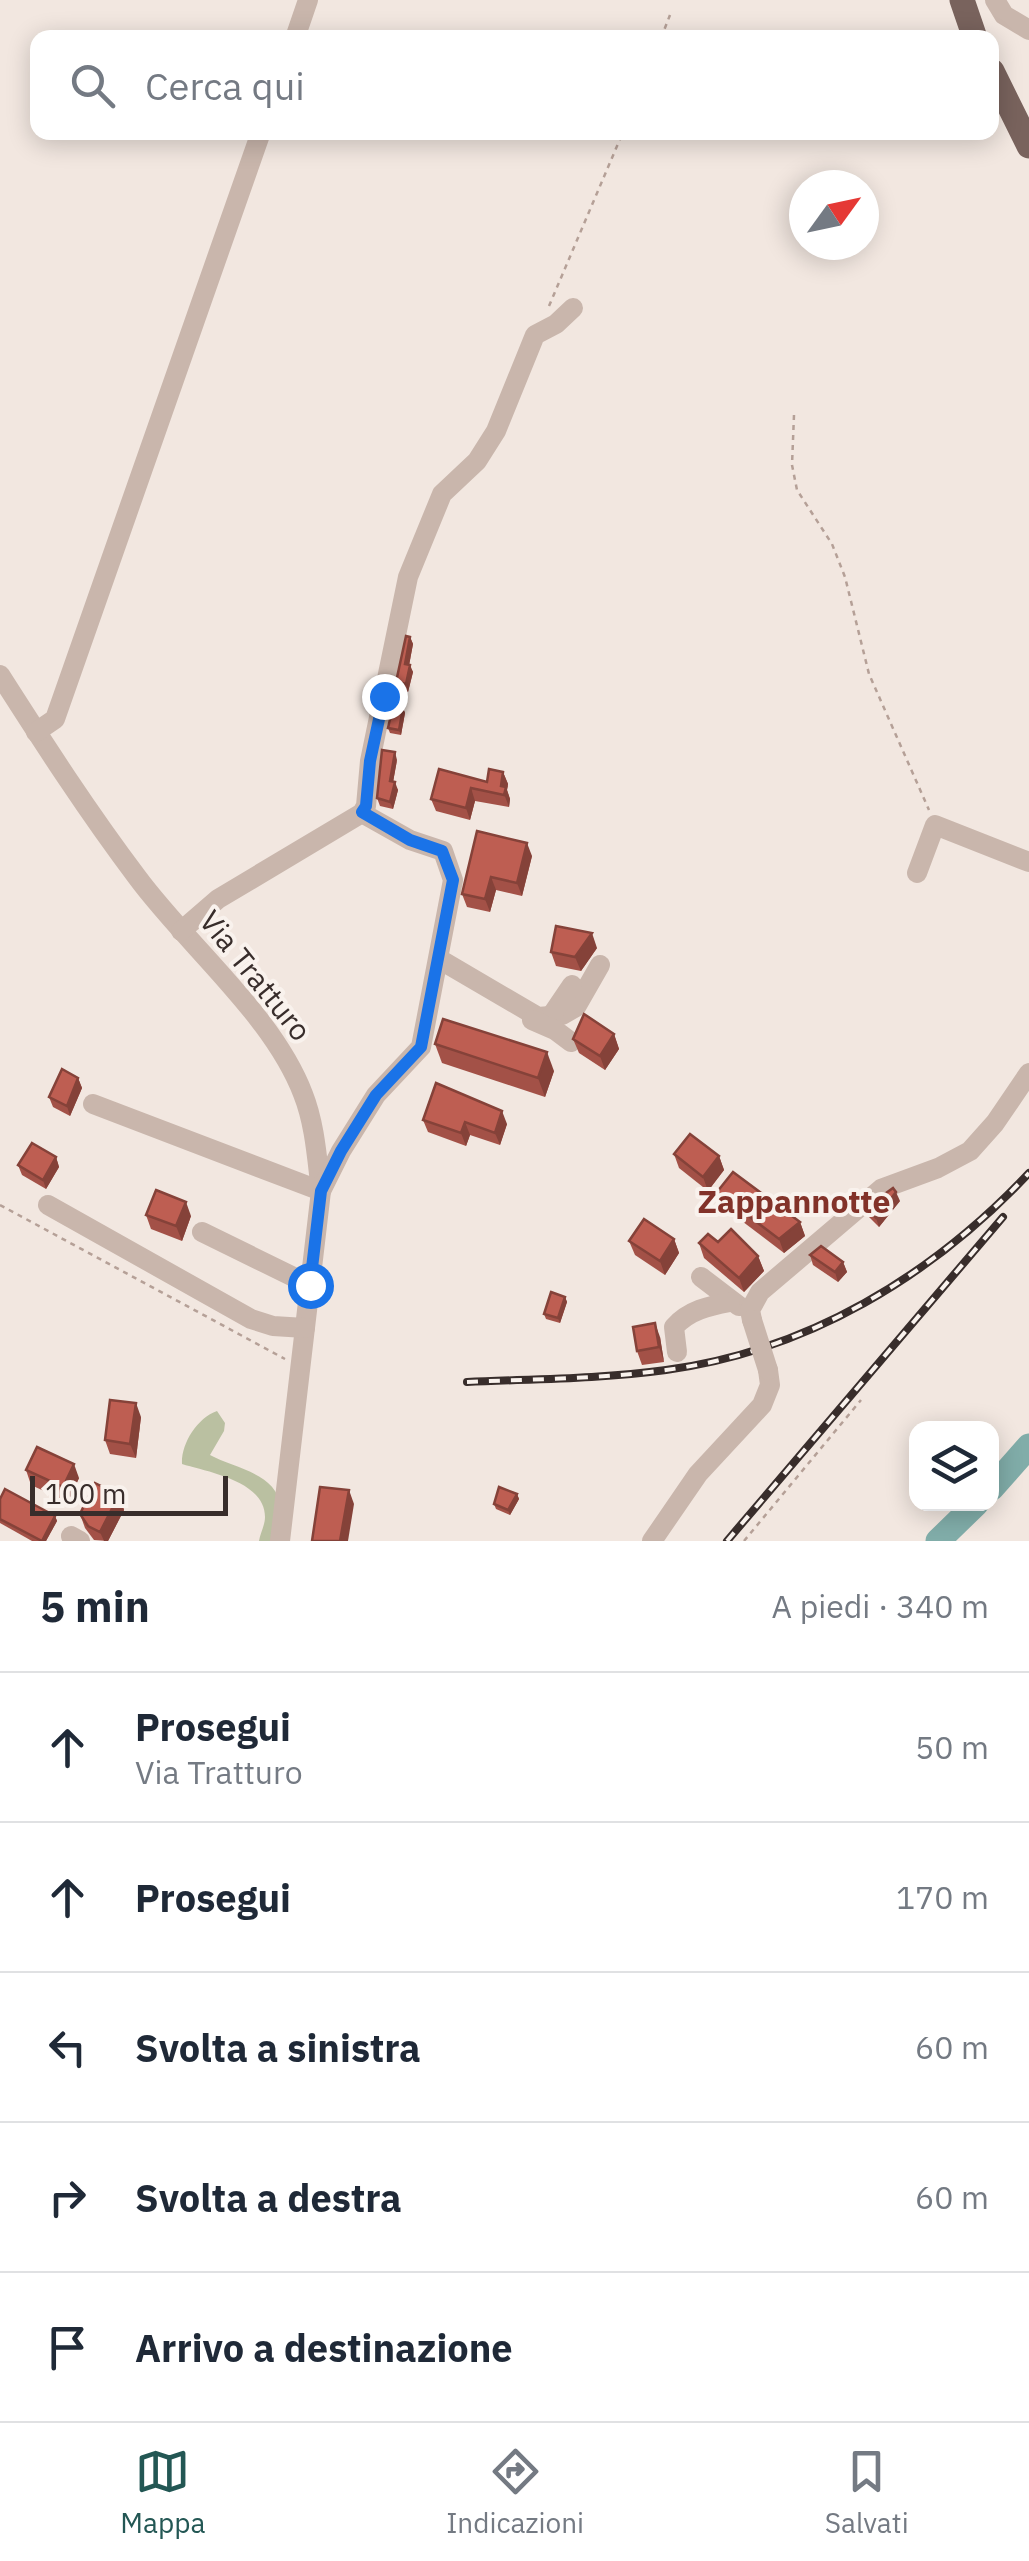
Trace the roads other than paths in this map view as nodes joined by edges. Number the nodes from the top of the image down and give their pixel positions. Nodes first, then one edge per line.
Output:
1 (308, 0) edge
2 (962, 0) edge
3 (996, 0) edge
4 (298, 30) edge
5 (971, 30) edge
6 (1029, 30) edge
7 (999, 85) edge
8 (258, 140) edge
9 (1029, 146) edge
10 (573, 308) dead end
11 (0, 676) edge
12 (36, 732) junction
13 (362, 812) junction
14 (1029, 862) edge
15 (917, 872) dead end
16 (181, 931) junction
17 (439, 964) junction
18 (600, 965) dead end
19 (572, 985) dead end
20 (551, 1016) junction
21 (571, 1042) edge
22 (1029, 1073) edge
23 (93, 1104) dead end
24 (314, 1137) junction
25 (341, 1151) junction
26 (321, 1191) junction
27 (48, 1205) dead end
28 (202, 1232) dead end
29 (701, 1277) dead end
30 (310, 1285) junction
31 (744, 1311) junction
32 (305, 1328) junction
33 (677, 1352) dead end
34 (280, 1541) edge
35 (652, 1541) edge

1 - 4 street
2 - 5 main road
3 - 6 street
7 - 9 main road
8 - 12 street
10 - 13 street
11 - 12 street, Via Tratturo
12 - 16 street, Via Tratturo
13 - 16 street
13 - 17 street
14 - 15 street
16 - 24 street, Via Tratturo
17 - 20 street
17 - 21 street
17 - 25 street
18 - 20 street
19 - 20 street
22 - 31 street
23 - 26 street
24 - 25 street
24 - 26 street, Via Tratturo
25 - 26 street
26 - 30 street, Via Tratturo
27 - 32 street
28 - 30 street
29 - 31 street
30 - 32 street, Via Tratturo
31 - 33 street
31 - 35 street, bridge
32 - 34 street, Via Tratturo

